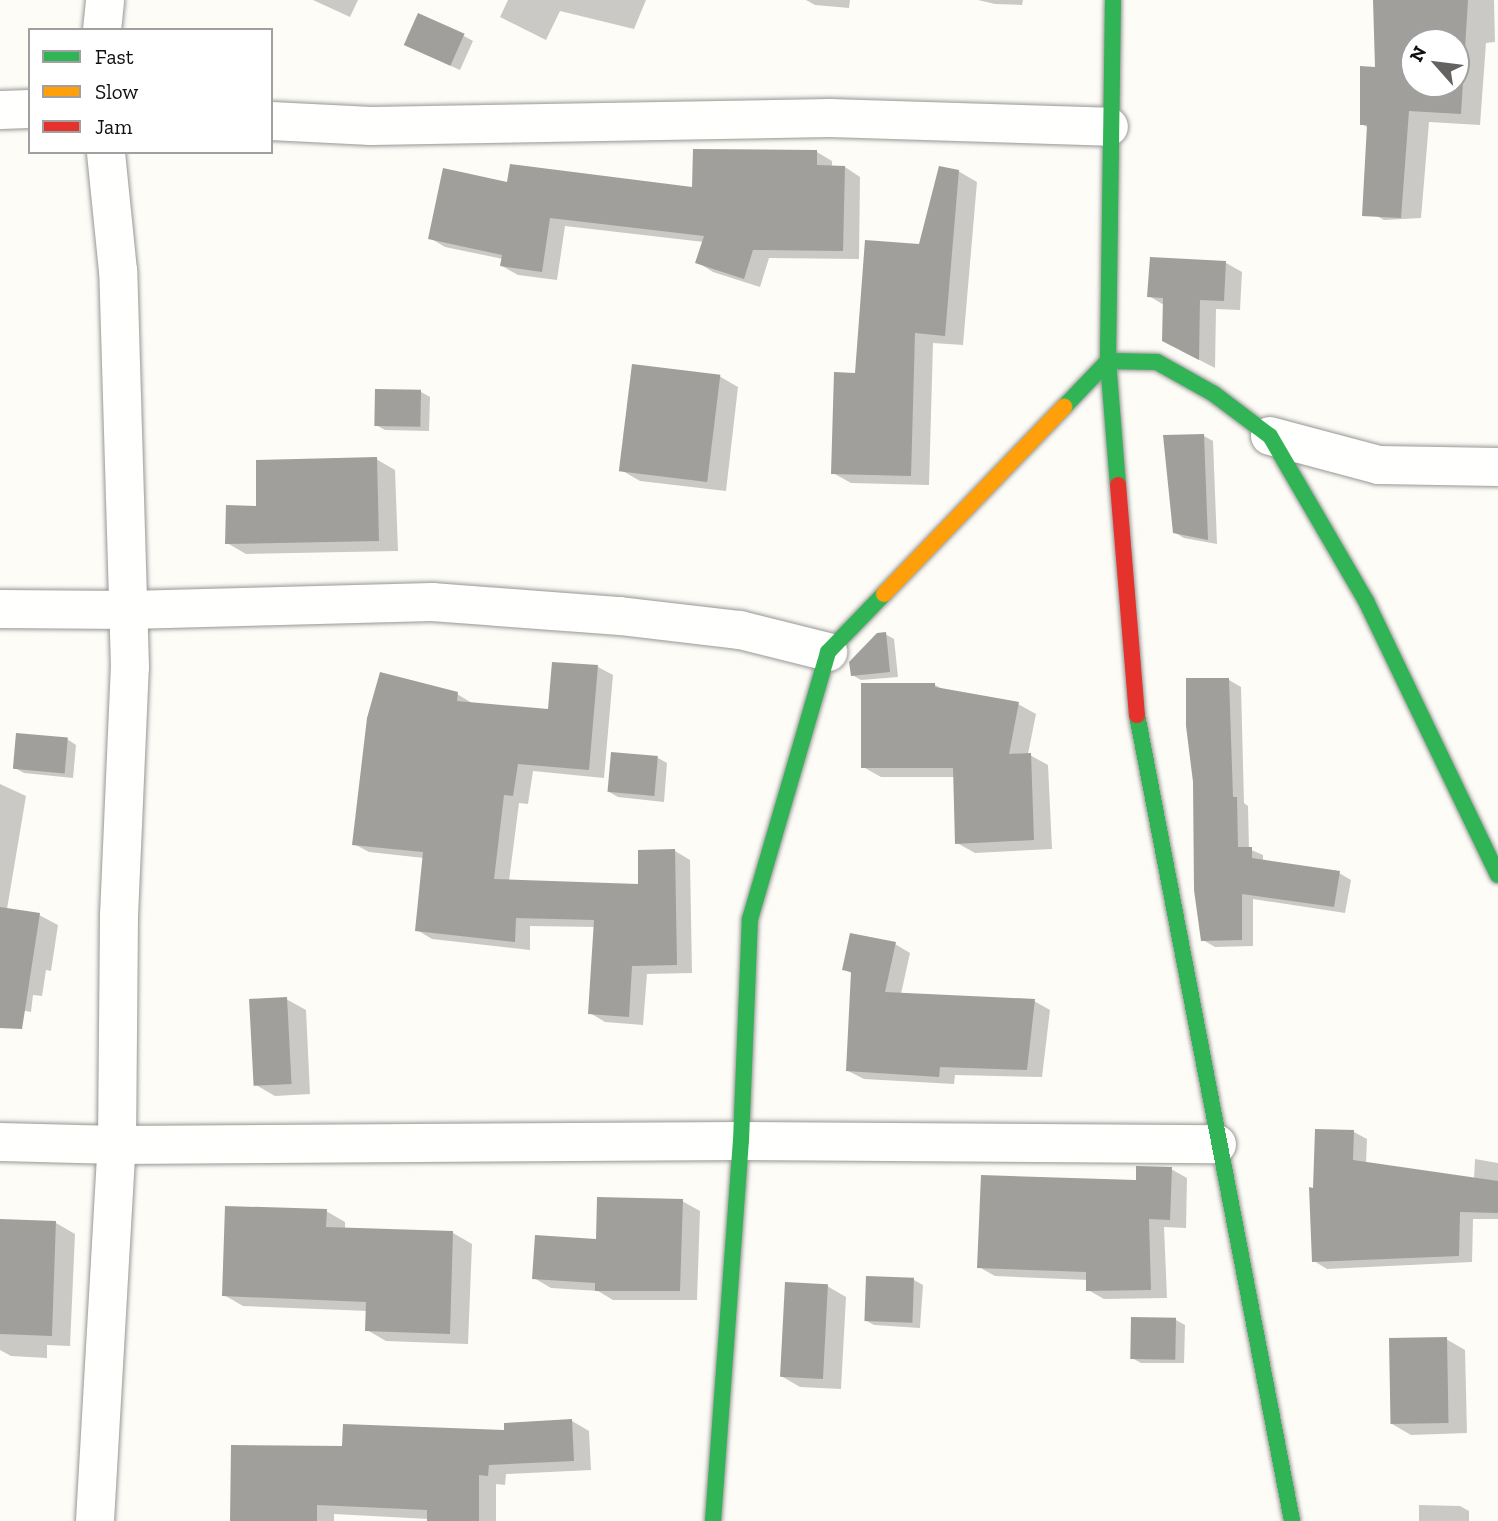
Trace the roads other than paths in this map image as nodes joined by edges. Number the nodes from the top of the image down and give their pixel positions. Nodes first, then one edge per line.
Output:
1 (105, 0) edge
2 (1112, 0) edge
3 (102, 28) edge
4 (28, 109) edge
5 (0, 110) edge
6 (273, 121) edge
7 (1109, 127) junction
8 (106, 154) edge
9 (1108, 361) junction
10 (1270, 436) junction
11 (1498, 467) edge
12 (0, 609) edge
13 (129, 610) junction
14 (828, 652) junction
15 (1498, 875) edge
16 (741, 1141) junction
17 (0, 1142) edge
18 (1217, 1144) junction
19 (117, 1145) junction
20 (95, 1521) edge
21 (713, 1521) edge
22 (1292, 1521) edge

1 - 3 street
2 - 7 street
4 - 5 street
6 - 7 street
7 - 9 street
8 - 13 street
9 - 10 street
9 - 14 street
9 - 18 street
10 - 11 street
10 - 15 street
12 - 13 street
13 - 14 street
13 - 19 street
14 - 16 street
16 - 18 street
16 - 19 street
16 - 21 street
17 - 19 street
18 - 22 street
19 - 20 street

